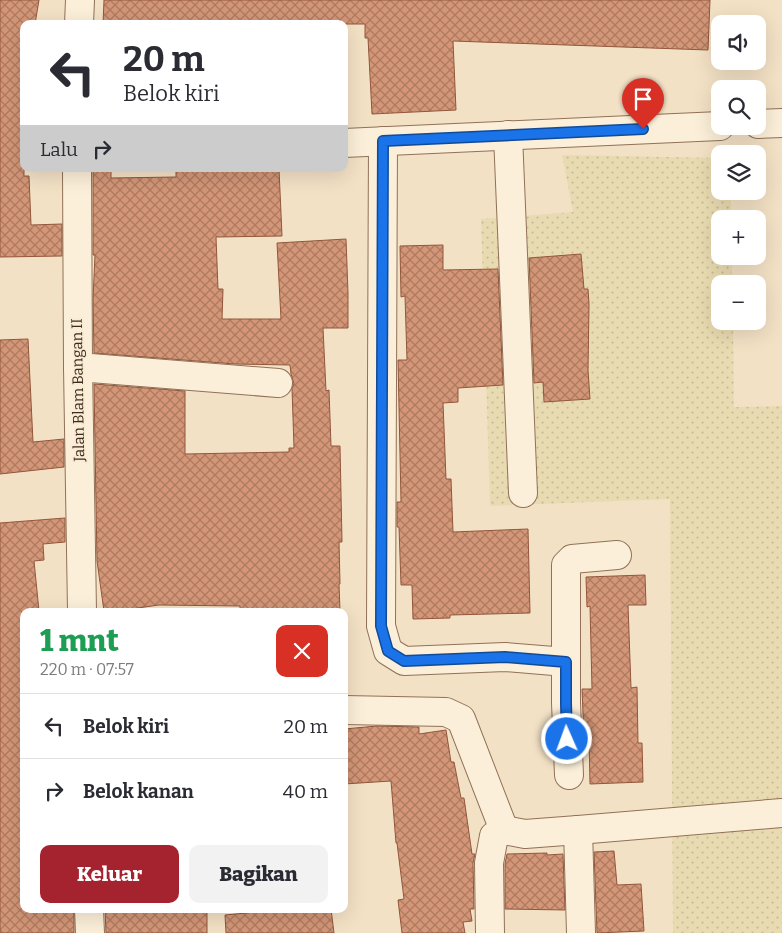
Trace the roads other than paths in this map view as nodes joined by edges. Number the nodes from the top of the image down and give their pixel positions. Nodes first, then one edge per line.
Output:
1 (80, 0) edge
2 (79, 20) edge
3 (782, 123) edge
4 (766, 124) edge
5 (711, 126) edge
6 (508, 135) junction
7 (383, 141) junction
8 (348, 143) edge
9 (77, 172) edge
10 (78, 367) junction
11 (278, 383) dead end
12 (523, 493) dead end
13 (617, 555) dead end
14 (82, 608) edge
15 (566, 662) junction
16 (348, 710) edge
17 (569, 775) dead end
18 (782, 813) edge
19 (504, 830) junction
20 (578, 830) junction
21 (89, 913) edge
22 (90, 933) edge
23 (490, 933) edge
24 (581, 933) edge

1 - 2 street
3 - 4 street
5 - 6 street
6 - 7 street
6 - 12 street
7 - 8 street
7 - 15 street
9 - 10 street, Jalan Blam Bangan II
10 - 11 street
10 - 14 street, Jalan Blam Bangan II
13 - 15 street
15 - 17 street
16 - 19 street
18 - 20 street
19 - 20 street
19 - 23 street
20 - 24 street
21 - 22 street

